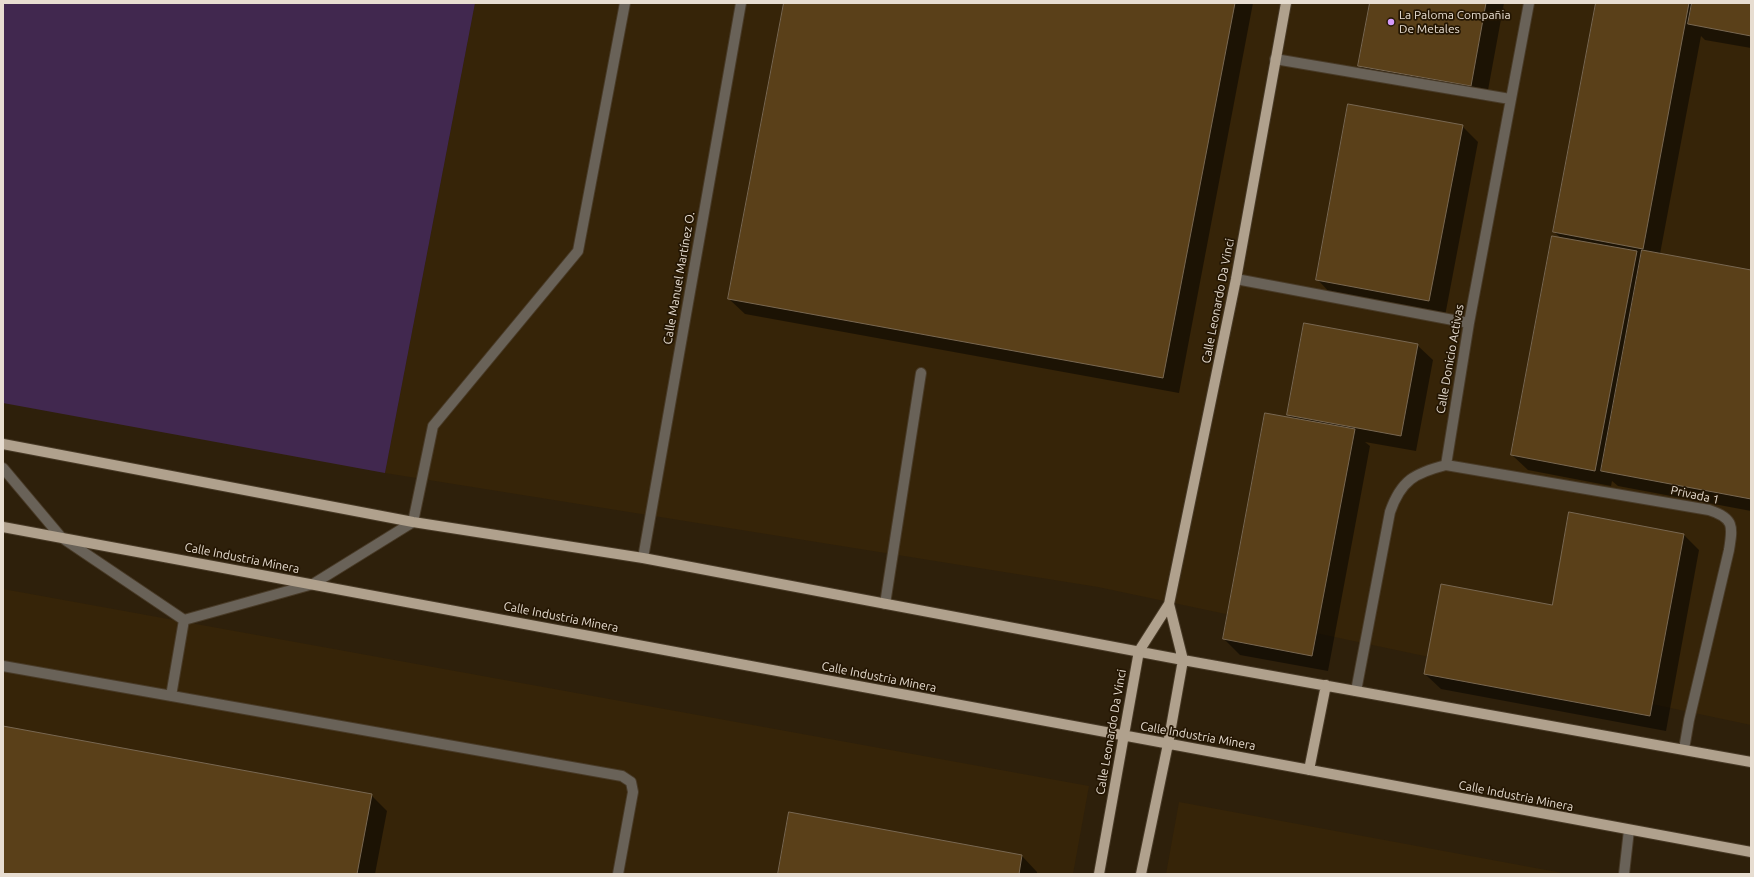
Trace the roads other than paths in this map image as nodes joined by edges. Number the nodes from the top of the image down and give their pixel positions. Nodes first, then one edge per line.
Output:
1 (625, 3) edge
2 (741, 3) edge
3 (1286, 3) edge
4 (1529, 3) edge
5 (1275, 58) junction
6 (1510, 99) junction
7 (1236, 279) junction
8 (1469, 323) junction
9 (921, 373) dead end
10 (3, 444) edge
11 (1446, 465) junction
12 (3, 468) edge
13 (413, 522) junction
14 (3, 527) edge
15 (61, 537) junction
16 (643, 558) junction
17 (313, 584) junction
18 (885, 604) junction
19 (1169, 604) junction
20 (184, 620) junction
21 (1139, 651) junction
22 (1183, 660) junction
23 (3, 666) edge
24 (1326, 685) junction
25 (1356, 691) junction
26 (171, 696) junction
27 (1123, 736) junction
28 (1168, 744) junction
29 (1684, 749) junction
30 (1751, 762) edge
31 (1309, 770) junction
32 (1629, 830) junction
33 (1751, 852) edge
34 (618, 874) edge
35 (1099, 874) edge
36 (1140, 874) edge
37 (1624, 874) edge

1 - 13 street
2 - 16 street, Calle Manuel Martínez O.
3 - 5 main road, Calle Leonardo Da Vinci
4 - 6 street, Calle Donicio Activas
5 - 6 street
5 - 7 main road, Calle Leonardo Da Vinci
6 - 8 street, Calle Donicio Activas
7 - 8 street
7 - 19 main road, Calle Leonardo Da Vinci
8 - 11 street, Calle Donicio Activas
9 - 18 street
10 - 13 main road
11 - 25 street
11 - 29 street, Privada 1
12 - 15 street
13 - 16 main road
13 - 17 street
14 - 15 main road, Calle Industria Minera
15 - 17 main road, Calle Industria Minera
15 - 20 street
16 - 18 main road
17 - 20 street
17 - 27 main road, Calle Industria Minera
18 - 21 main road
19 - 21 main road, Calle Leonardo Da Vinci
19 - 22 main road, Calle Leonardo Da Vinci
20 - 26 street
21 - 22 main road
21 - 27 main road, Calle Leonardo Da Vinci
22 - 24 main road
22 - 28 main road, Calle Leonardo Da Vinci
23 - 26 street
24 - 25 main road
24 - 31 main road
25 - 29 main road
26 - 34 street
27 - 28 main road, Calle Industria Minera
27 - 35 main road, Calle Leonardo Da Vinci
28 - 31 main road, Calle Industria Minera
28 - 36 main road, Calle Leonardo Da Vinci
29 - 30 main road
31 - 32 main road, Calle Industria Minera
32 - 33 main road, Calle Industria Minera
32 - 37 street

